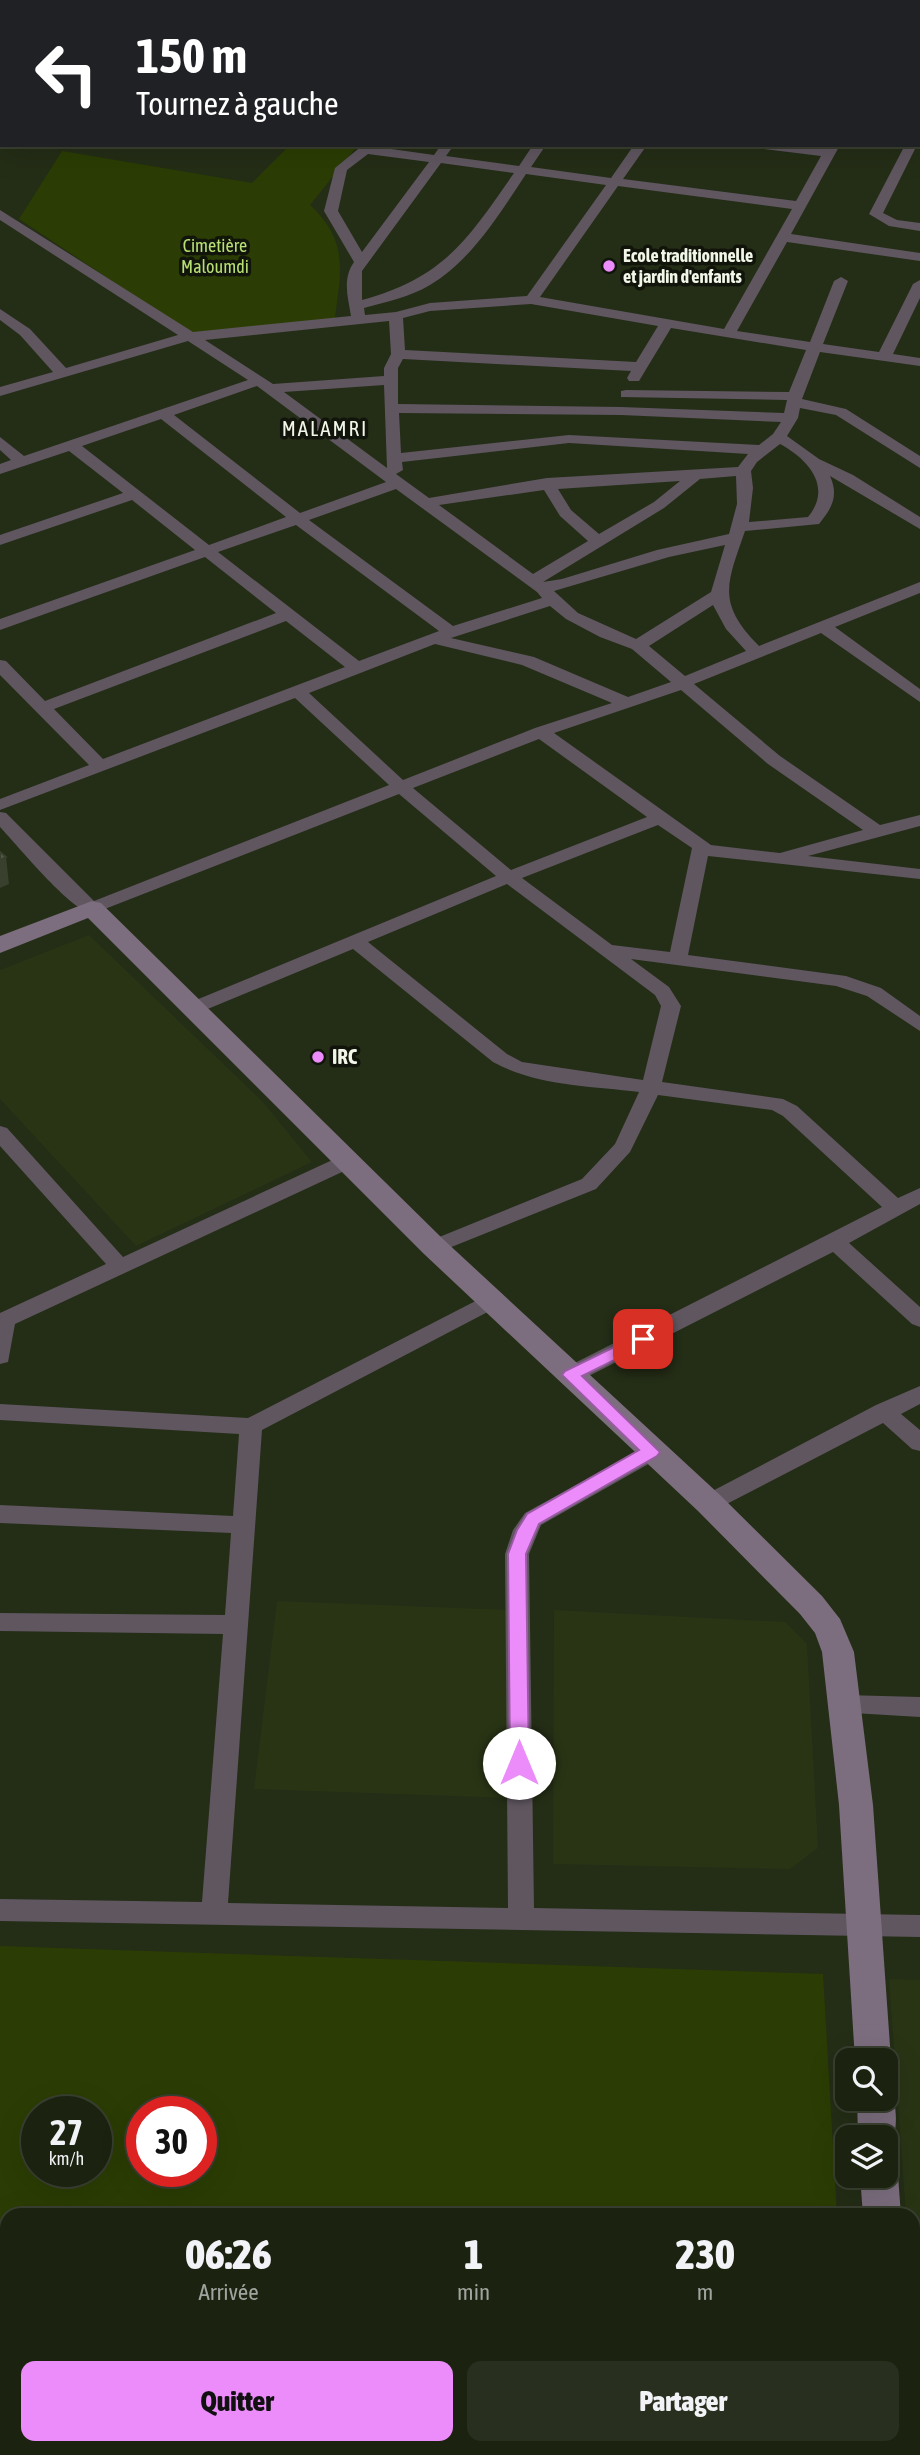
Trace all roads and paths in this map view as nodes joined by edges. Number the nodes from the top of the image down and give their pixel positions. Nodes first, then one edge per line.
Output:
1 (370, 147) edge
2 (446, 147) edge
3 (539, 147) edge
4 (640, 147) edge
5 (798, 147) edge
6 (910, 147) edge
7 (832, 149) edge
8 (435, 160) junction
9 (522, 171) junction
10 (616, 184) junction
11 (800, 206) junction
12 (0, 214) edge
13 (920, 227) edge
14 (783, 237) junction
15 (920, 257) edge
16 (361, 262) junction
17 (841, 281) dead end
18 (920, 284) edge
19 (531, 300) junction
20 (0, 313) edge
21 (357, 313) junction
22 (396, 316) junction
23 (667, 323) junction
24 (728, 334) junction
25 (188, 337) junction
26 (814, 347) junction
27 (398, 354) junction
28 (884, 357) junction
29 (917, 363) edge
30 (641, 367) junction
31 (62, 373) junction
32 (391, 380) junction
33 (265, 385) junction
34 (0, 392) edge
35 (626, 394) junction
36 (793, 406) junction
37 (391, 408) junction
38 (621, 411) junction
39 (164, 414) junction
40 (779, 437) junction
41 (0, 441) edge
42 (72, 446) junction
43 (764, 450) junction
44 (394, 457) junction
45 (21, 462) junction
46 (815, 463) junction
47 (920, 463) edge
48 (0, 469) edge
49 (743, 471) junction
50 (695, 476) junction
51 (397, 482) junction
52 (547, 483) junction
53 (135, 494) junction
54 (427, 503) junction
55 (298, 519) junction
56 (920, 524) edge
57 (738, 533) junction
58 (0, 540) edge
59 (596, 540) junction
60 (210, 551) junction
61 (920, 587) edge
62 (543, 590) junction
63 (719, 594) junction
64 (289, 614) junction
65 (0, 625) edge
66 (824, 627) junction
67 (443, 636) junction
68 (638, 645) junction
69 (756, 652) junction
70 (0, 665) edge
71 (357, 668) junction
72 (684, 682) junction
73 (297, 691) junction
74 (917, 692) edge
75 (627, 704) junction
76 (42, 708) junction
77 (541, 732) junction
78 (100, 766) junction
79 (401, 788) junction
80 (0, 805) edge
81 (0, 817) edge
82 (660, 818) junction
83 (920, 820) edge
84 (875, 830) junction
85 (700, 849) junction
86 (777, 859) junction
87 (920, 874) edge
88 (509, 877) junction
89 (92, 908) junction
90 (355, 941) junction
91 (0, 945) edge
92 (606, 950) junction
93 (678, 959) junction
94 (191, 1009) junction
95 (920, 1025) edge
96 (653, 1087) junction
97 (0, 1133) edge
98 (348, 1161) junction
99 (920, 1195) edge
100 (896, 1208) junction
101 (835, 1242) junction
102 (434, 1247) junction
103 (120, 1267) junction
104 (493, 1300) junction
105 (920, 1319) edge
106 (3, 1321) edge
107 (0, 1356) edge
108 (571, 1375) junction
109 (920, 1394) edge
110 (884, 1411) junction
111 (0, 1412) edge
112 (251, 1426) junction
113 (920, 1443) edge
114 (651, 1452) junction
115 (709, 1503) junction
116 (0, 1514) edge
117 (244, 1525) junction
118 (0, 1622) edge
119 (237, 1625) junction
120 (845, 1705) junction
121 (920, 1707) edge
122 (0, 1910) edge
123 (215, 1914) junction
124 (521, 1920) junction
125 (862, 1924) junction
126 (920, 1926) edge
127 (872, 2048) edge
128 (880, 2188) edge
129 (881, 2208) edge

1 - 8 street
1 - 16 street
2 - 8 street
3 - 9 street
4 - 10 street
5 - 7 street
6 - 13 street
7 - 11 street
8 - 9 street
8 - 16 street
9 - 10 street
9 - 21 street
10 - 11 street
10 - 19 street
11 - 14 street
12 - 25 street
14 - 15 street
14 - 24 street
16 - 21 street
17 - 26 street
18 - 28 street
19 - 22 street
19 - 23 street
20 - 31 street
21 - 22 street
21 - 25 street
22 - 27 street
23 - 24 street
23 - 30 street
24 - 26 street
25 - 31 street
25 - 33 street
26 - 28 street
26 - 36 street
27 - 30 street
27 - 32 street
28 - 29 street
30 - 35 street
31 - 34 street
32 - 33 street
32 - 37 street
33 - 39 street
33 - 51 street
35 - 36 street
35 - 38 street
36 - 38 street
36 - 40 street
36 - 47 street
37 - 38 street
37 - 44 street
39 - 42 street
39 - 55 street
40 - 43 street
40 - 46 street
41 - 45 street
42 - 45 street
42 - 53 street
43 - 44 street
43 - 49 street
44 - 51 street
45 - 48 street
46 - 56 street
46 - 57 street
49 - 50 street
49 - 57 street
50 - 52 street
50 - 59 street
51 - 54 street
51 - 55 street
52 - 54 street
52 - 59 street
53 - 58 street
53 - 60 street
54 - 62 street
55 - 60 street
55 - 67 street
57 - 62 street
57 - 63 street
59 - 62 street
60 - 64 street
60 - 65 street
61 - 66 street
62 - 67 street
62 - 68 street
63 - 68 street
63 - 69 street
64 - 71 street
64 - 76 street
66 - 69 street
66 - 74 street
67 - 71 street
67 - 75 street
68 - 72 street
69 - 72 street
70 - 76 street
71 - 73 street
72 - 75 street
72 - 84 street
73 - 78 street
73 - 79 street
75 - 77 street
76 - 78 street
77 - 79 street
77 - 82 street
78 - 80 street
79 - 88 street
79 - 89 street
81 - 89 street
82 - 85 street
82 - 88 street
83 - 84 street
84 - 86 street
85 - 86 street
85 - 93 street
86 - 87 street
88 - 90 street
88 - 92 street
89 - 91 street
89 - 94 street
90 - 94 street
90 - 96 street
92 - 93 street
92 - 96 street
93 - 95 street
94 - 98 street
96 - 100 street
96 - 102 street
97 - 103 street
98 - 102 street
98 - 103 street
99 - 100 street
100 - 101 street
101 - 105 street
101 - 108 street
102 - 104 street
103 - 106 street
104 - 108 street
104 - 112 street
106 - 107 street
108 - 114 street
109 - 110 street
110 - 113 street
110 - 115 street
111 - 112 street
112 - 117 street
114 - 115 street
114 - 124 street
115 - 120 street
116 - 117 street
117 - 119 street
118 - 119 street
119 - 123 street
120 - 121 street
120 - 125 street
122 - 123 street
123 - 124 street
124 - 125 street
125 - 126 street
125 - 127 street
128 - 129 street

